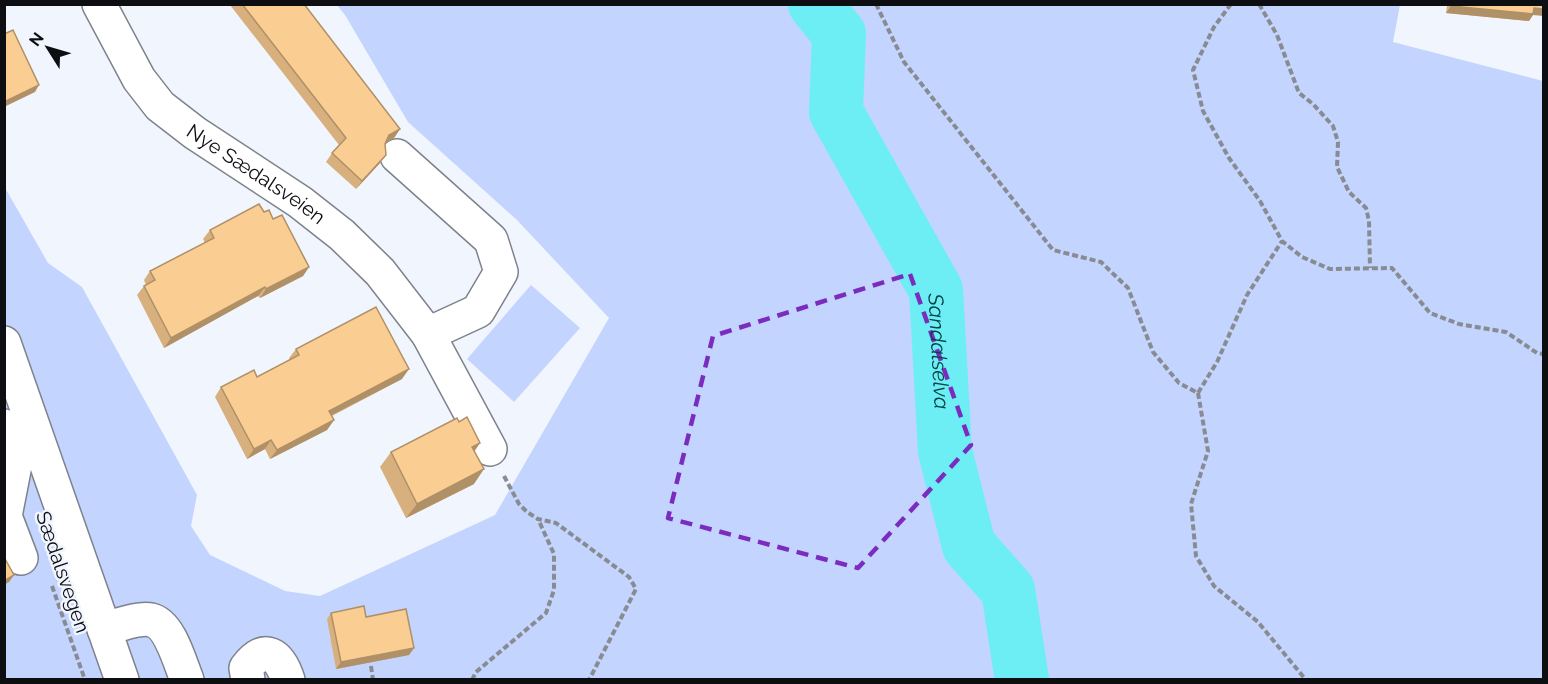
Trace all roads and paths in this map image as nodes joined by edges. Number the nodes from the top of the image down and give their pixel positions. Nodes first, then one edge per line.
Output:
1 (99, 4) edge
2 (876, 4) edge
3 (1231, 4) edge
4 (1259, 4) edge
5 (397, 156) dead end
6 (1282, 242) junction
7 (1370, 268) junction
8 (428, 334) junction
9 (6, 350) edge
10 (1544, 354) edge
11 (1198, 393) junction
12 (4, 426) edge
13 (490, 449) joint
14 (537, 519) junction
15 (21, 558) dead end
16 (51, 581) dead end
17 (104, 629) junction
18 (371, 666) edge
19 (85, 680) edge
20 (122, 680) edge
21 (187, 680) edge
22 (248, 680) edge
23 (288, 680) edge
24 (373, 680) edge
25 (472, 680) edge
26 (589, 680) edge
27 (1306, 680) edge

1 - 8 street, Nye Sædalsveien
2 - 11 path
3 - 6 path
4 - 7 path
5 - 8 street
6 - 7 path
6 - 11 path
7 - 10 path
8 - 13 street, Nye Sædalsveien
9 - 17 street
11 - 27 path
12 - 15 street
13 - 14 path
14 - 25 path
14 - 26 path
16 - 19 path, Sædalsvegen
17 - 20 street
17 - 21 street
18 - 24 path
22 - 23 street

